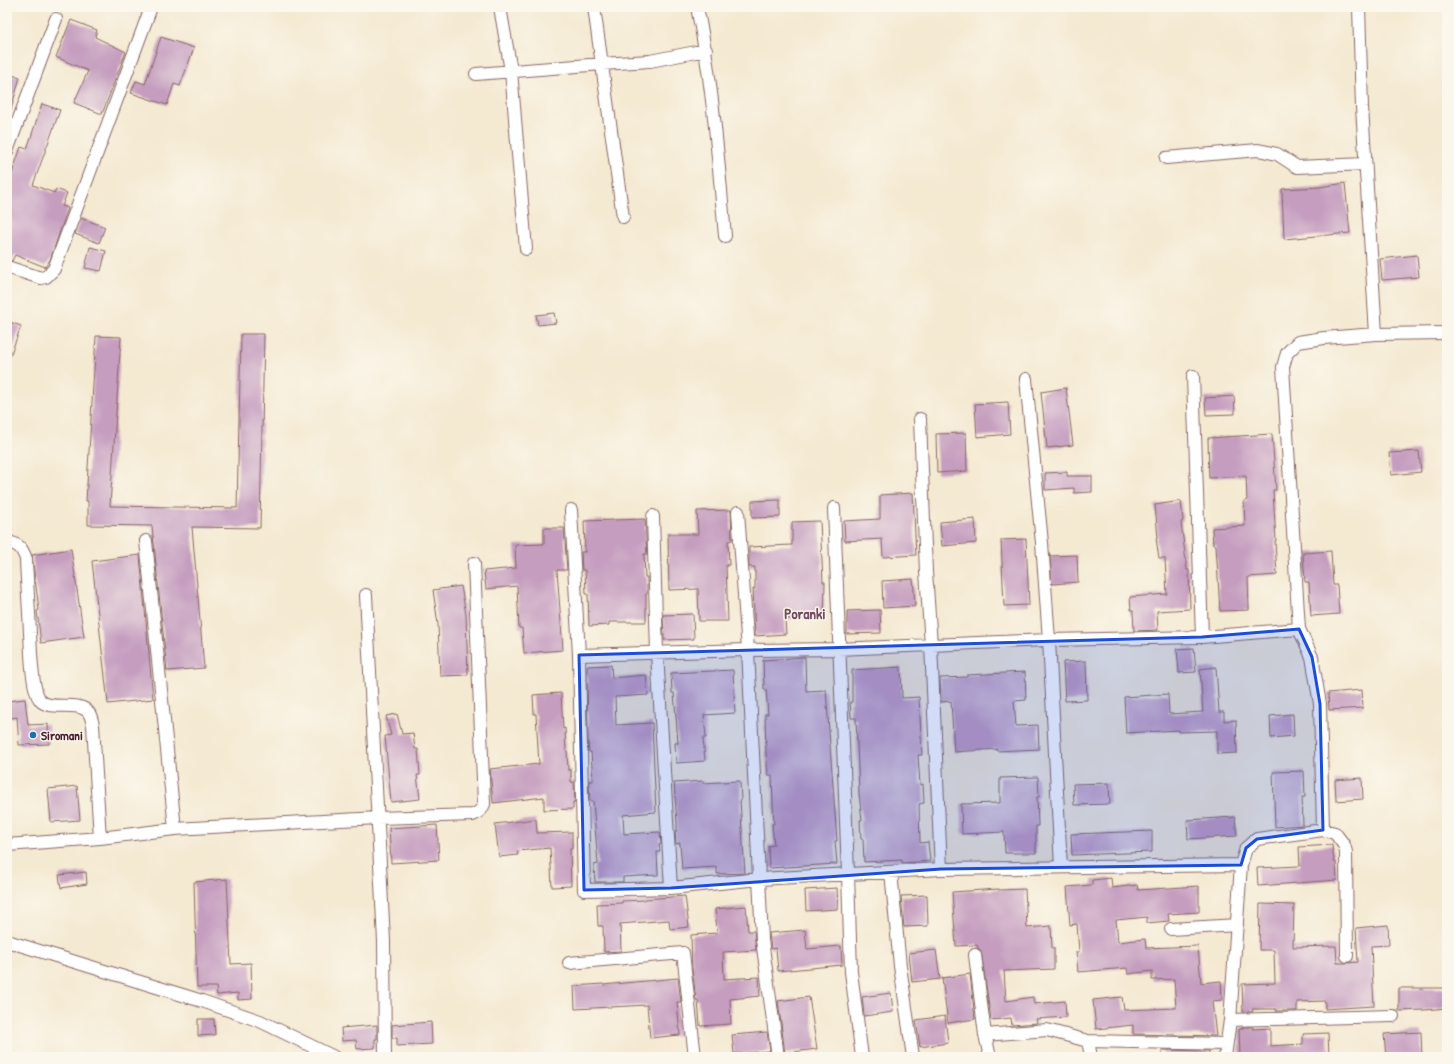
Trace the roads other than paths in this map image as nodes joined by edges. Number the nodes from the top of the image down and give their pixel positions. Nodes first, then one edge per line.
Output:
1 (500, 7) edge
2 (594, 7) edge
3 (697, 7) edge
4 (1359, 7) edge
5 (150, 10) dead end
6 (56, 19) dead end
7 (706, 50) junction
8 (602, 64) junction
9 (511, 71) junction
10 (476, 74) dead end
11 (7, 151) edge
12 (1166, 158) dead end
13 (1365, 164) junction
14 (623, 217) dead end
15 (725, 236) dead end
16 (526, 249) dead end
17 (7, 267) edge
18 (1447, 333) edge
19 (1376, 334) junction
20 (1193, 376) dead end
21 (1026, 379) dead end
22 (920, 419) dead end
23 (834, 508) dead end
24 (571, 510) dead end
25 (738, 512) dead end
26 (654, 516) dead end
27 (146, 541) dead end
28 (7, 542) edge
29 (474, 563) dead end
30 (366, 595) dead end
31 (1299, 629) junction
32 (1202, 637) junction
33 (1049, 640) junction
34 (931, 645) junction
35 (838, 649) junction
36 (748, 650) junction
37 (657, 653) junction
38 (579, 655) junction
39 (378, 818) junction
40 (175, 829) junction
41 (1323, 830) junction
42 (100, 838) junction
43 (7, 845) edge
44 (1241, 865) junction
45 (1061, 867) junction
46 (942, 869) junction
47 (891, 872) junction
48 (848, 874) junction
49 (759, 879) junction
50 (671, 888) junction
51 (1237, 925) junction
52 (1171, 929) dead end
53 (7, 941) edge
54 (975, 955) dead end
55 (1347, 956) dead end
56 (569, 963) dead end
57 (1393, 1016) dead end
58 (1230, 1020) junction
59 (985, 1035) junction
60 (1088, 1042) junction
61 (1226, 1044) junction
62 (334, 1057) edge
63 (386, 1057) edge
64 (695, 1057) edge
65 (778, 1057) edge
66 (862, 1057) edge
67 (913, 1057) edge
68 (990, 1057) edge
69 (1091, 1057) edge
70 (1225, 1057) edge

1 - 9 street
2 - 8 street
3 - 7 street
4 - 13 street
5 - 17 street
6 - 11 street
7 - 8 street
7 - 15 street
8 - 9 street
8 - 14 street
9 - 10 street
9 - 16 street
12 - 13 street
13 - 19 street
18 - 19 street
19 - 31 street
20 - 32 street
21 - 33 street
22 - 34 street
23 - 35 street
24 - 38 street
25 - 36 street
26 - 37 street
27 - 40 street
28 - 42 street
29 - 39 street
30 - 39 street
31 - 32 street
31 - 41 street
32 - 33 street
33 - 34 street
33 - 45 street
34 - 35 street
34 - 46 street
35 - 36 street
35 - 48 street
36 - 37 street
36 - 49 street
37 - 38 street
37 - 50 street
38 - 50 street
39 - 40 street
39 - 63 street
40 - 42 street
41 - 44 street
41 - 55 street
42 - 43 street
44 - 45 street
44 - 51 street
45 - 46 street
46 - 47 street
47 - 48 street
47 - 67 street
48 - 49 street
48 - 66 street
49 - 50 street
49 - 65 street
51 - 52 street
51 - 58 street
53 - 62 street
54 - 59 street
56 - 64 street
57 - 58 street
58 - 61 street
59 - 60 street
59 - 68 street
60 - 61 street
60 - 69 street
61 - 70 street

